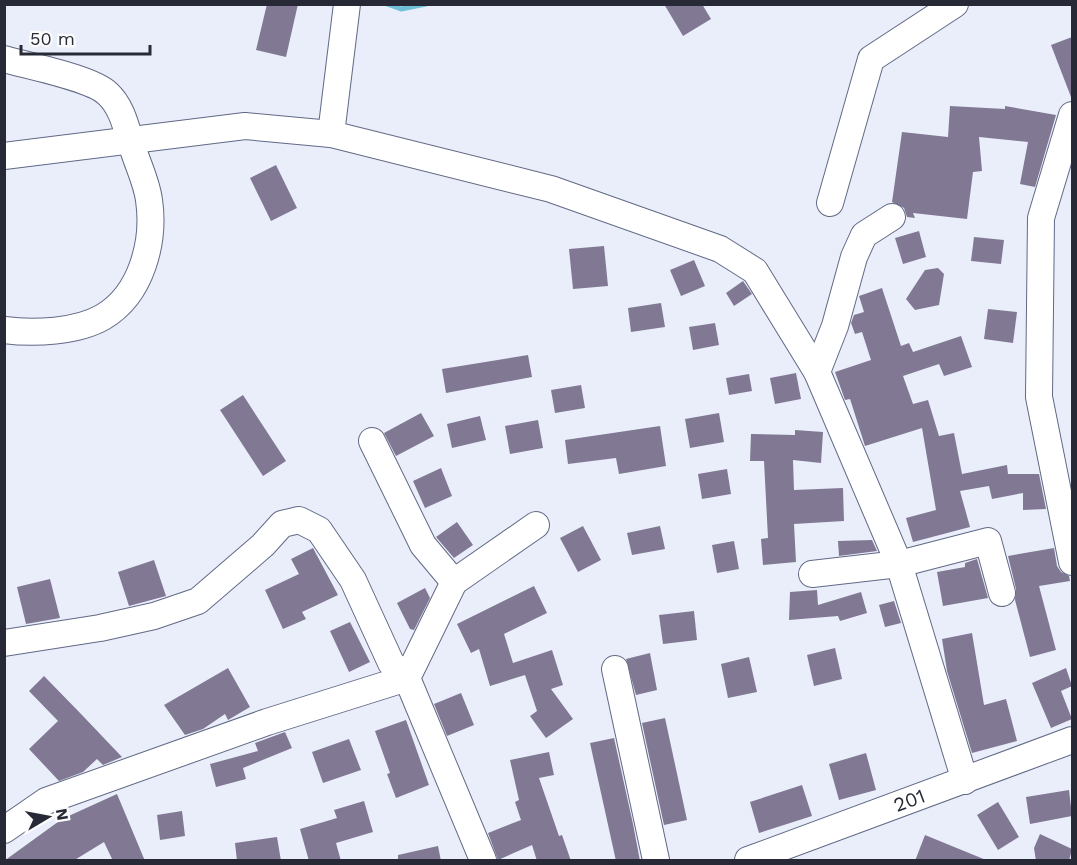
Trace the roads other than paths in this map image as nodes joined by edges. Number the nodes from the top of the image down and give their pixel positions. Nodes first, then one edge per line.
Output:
1 (347, 4) edge
2 (955, 4) edge
3 (4, 59) edge
4 (1072, 115) edge
5 (331, 134) junction
6 (129, 140) junction
7 (4, 156) edge
8 (830, 202) dead end
9 (892, 216) dead end
10 (4, 330) edge
11 (817, 372) junction
12 (372, 441) dead end
13 (536, 525) dead end
14 (1072, 562) edge
15 (899, 564) junction
16 (812, 574) dead end
17 (454, 582) junction
18 (1002, 593) dead end
19 (4, 643) edge
20 (615, 669) dead end
21 (407, 678) junction
22 (1072, 740) edge
23 (965, 781) junction
24 (4, 830) edge
25 (483, 861) edge
26 (656, 861) edge
27 (748, 861) edge

1 - 5 street
2 - 8 street
3 - 6 street
4 - 14 street
5 - 6 street
5 - 11 street
6 - 7 street
6 - 10 street
9 - 11 street
11 - 15 street
12 - 17 street
13 - 17 street
15 - 16 street
15 - 18 street
15 - 23 street
17 - 21 street
19 - 21 street
20 - 26 street
21 - 24 street
21 - 25 street
22 - 23 street, 201
23 - 27 street, 201

